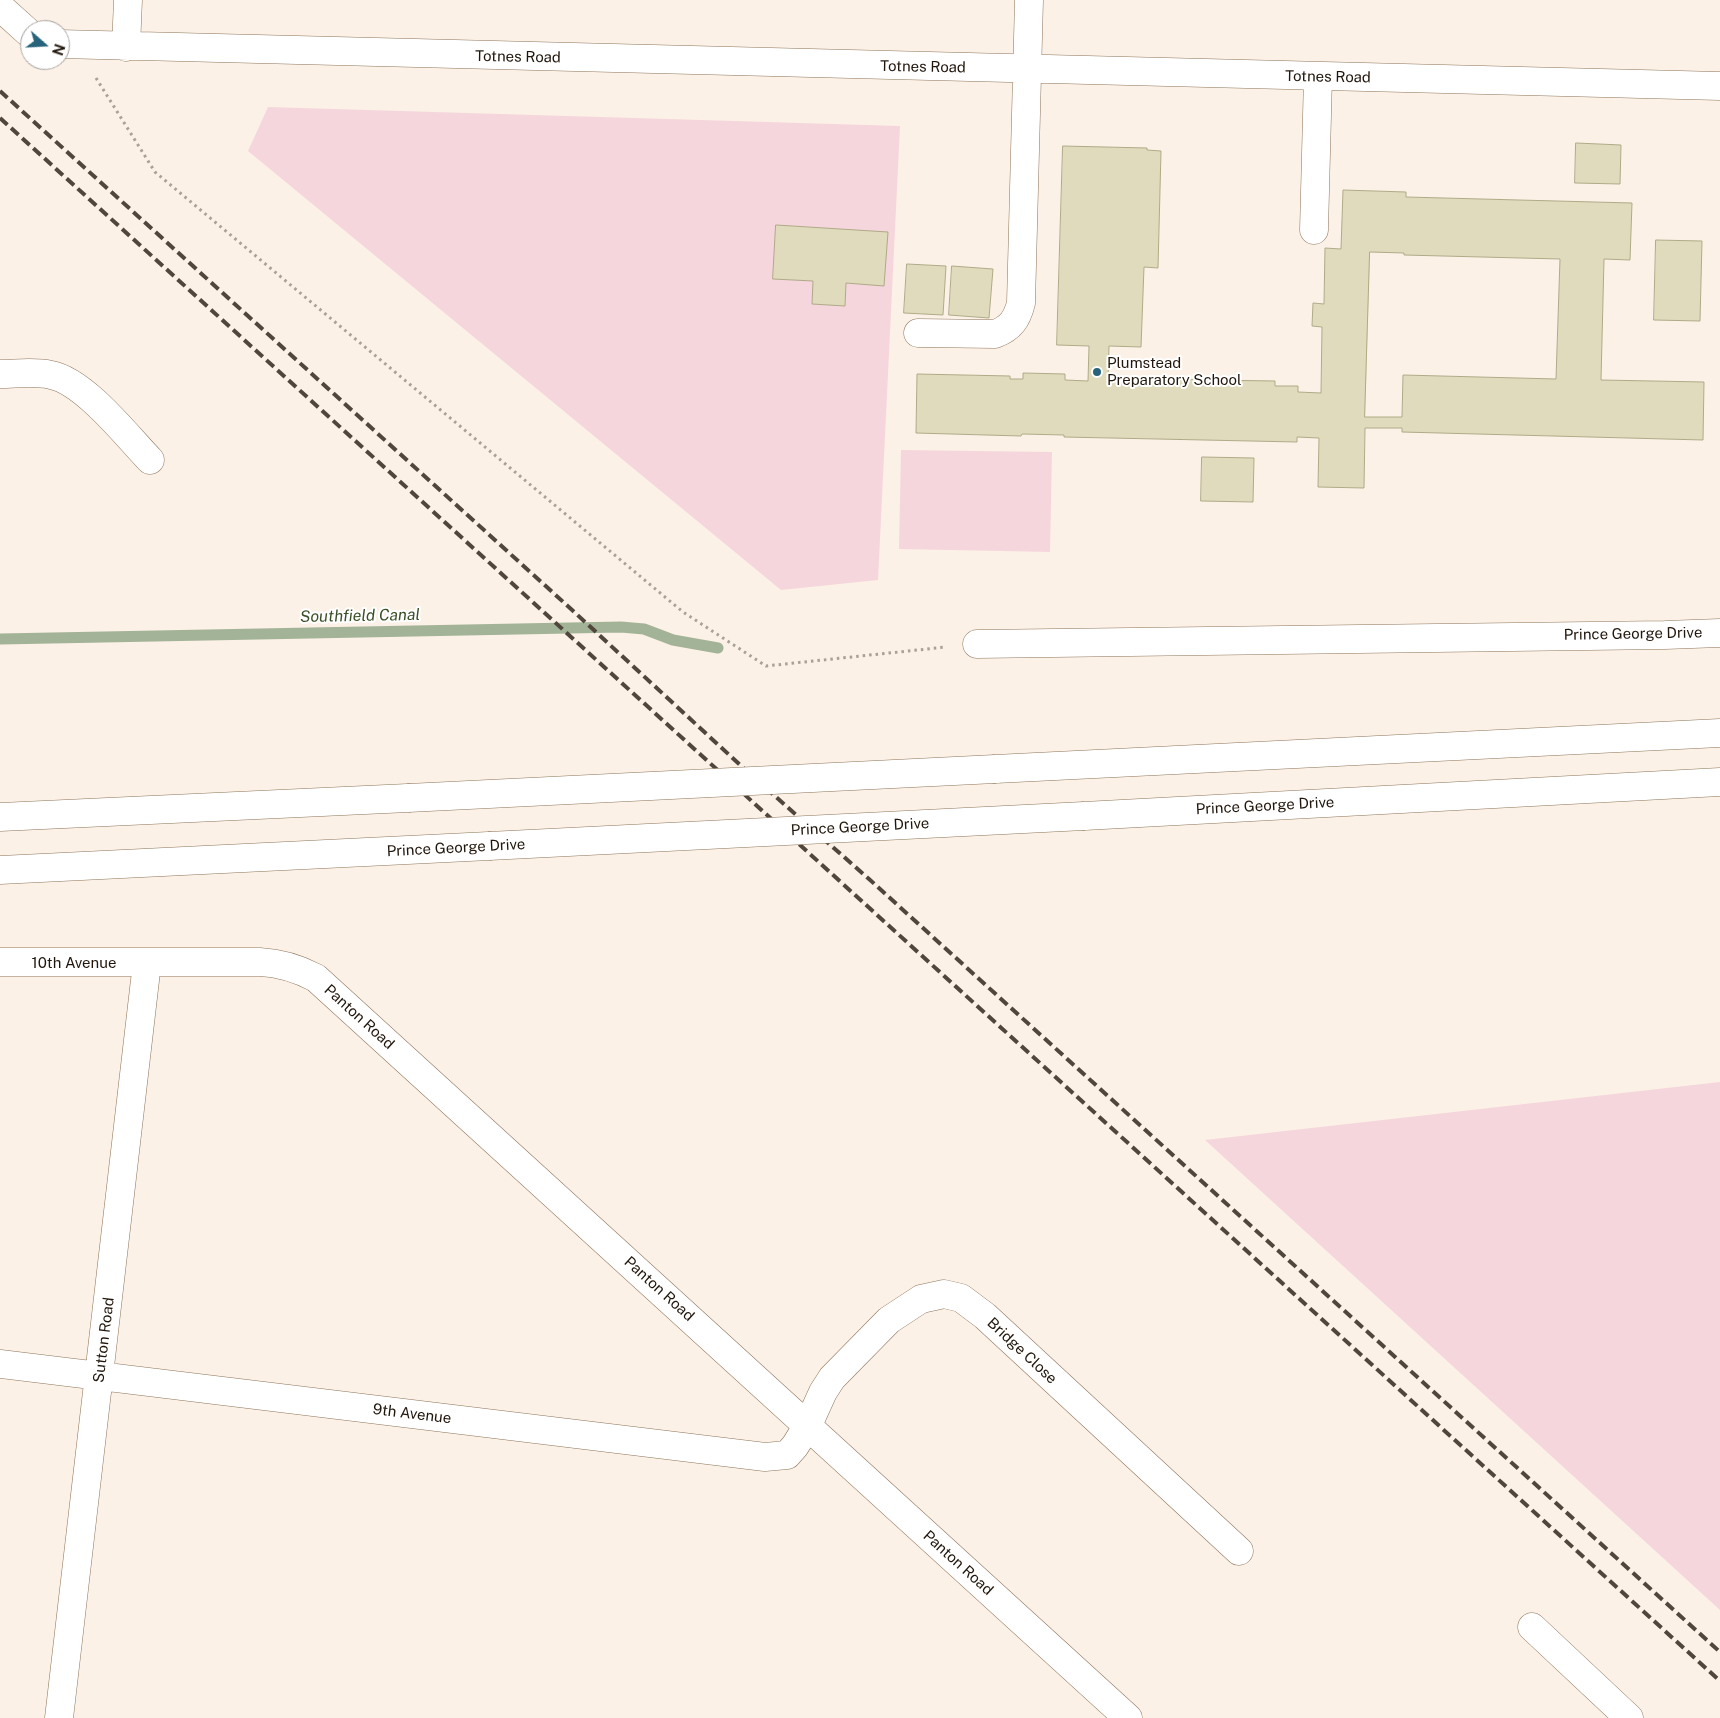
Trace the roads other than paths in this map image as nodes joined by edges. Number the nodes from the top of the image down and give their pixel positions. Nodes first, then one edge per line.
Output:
1 (128, 0) edge
2 (1029, 0) edge
3 (0, 8) edge
4 (20, 25) edge
5 (70, 45) edge
6 (126, 47) junction
7 (1027, 70) junction
8 (1318, 77) junction
9 (1720, 86) edge
10 (1314, 230) dead end
11 (918, 333) dead end
12 (0, 374) edge
13 (150, 460) dead end
14 (1720, 633) edge
15 (977, 644) road end
16 (1720, 733) edge
17 (1720, 782) edge
18 (0, 817) edge
19 (0, 870) edge
20 (0, 962) edge
21 (147, 963) junction
22 (0, 1364) edge
23 (100, 1376) junction
24 (808, 1426) junction
25 (1238, 1551) dead end
26 (1532, 1626) dead end
27 (59, 1718) edge
28 (1128, 1718) edge
29 (1629, 1718) edge

1 - 6 street
2 - 7 street
3 - 4 street
5 - 6 street, Totnes Road
6 - 7 street, Totnes Road
7 - 8 street, Totnes Road
7 - 11 street
8 - 9 street, Totnes Road
8 - 10 street
12 - 13 street
14 - 15 street, Prince George Drive
16 - 18 street, bridge
17 - 19 street, Prince George Drive, bridge
20 - 21 street, 10th Avenue
21 - 23 street, Sutton Road
21 - 24 street, Panton Road
22 - 23 street, 9th Avenue
23 - 24 street, 9th Avenue
23 - 27 street, Sutton Road
24 - 25 street, Bridge Close
24 - 28 street, Panton Road
26 - 29 street

